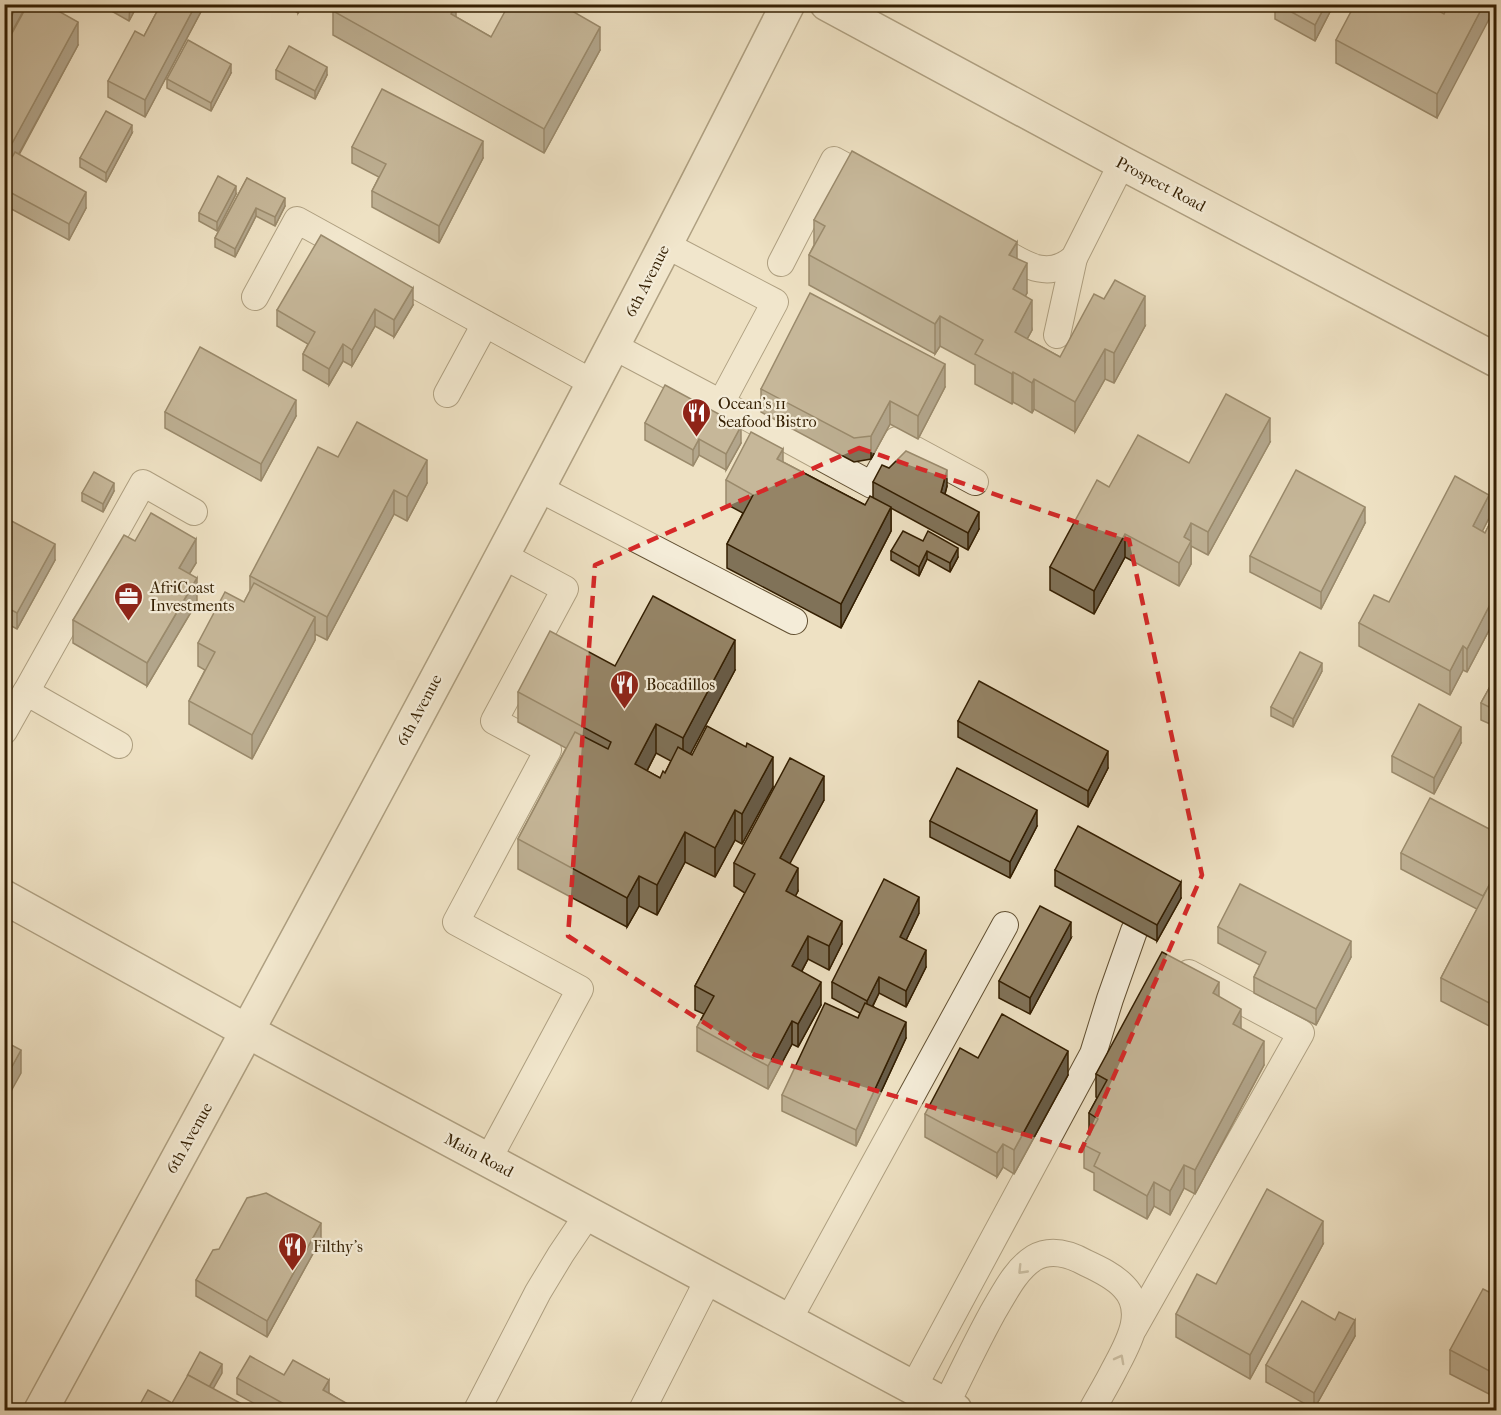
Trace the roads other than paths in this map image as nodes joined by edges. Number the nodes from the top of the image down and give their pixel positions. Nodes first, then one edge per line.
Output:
1 (788, 4) edge
2 (827, 4) edge
3 (1122, 164) junction
4 (895, 193) edge
5 (975, 236) edge
6 (666, 245) junction
7 (1074, 258) junction
8 (781, 263) dead end
9 (255, 297) dead end
10 (485, 324) junction
11 (1057, 335) dead end
12 (613, 346) junction
13 (1497, 360) edge
14 (593, 383) junction
15 (447, 394) dead end
16 (721, 403) junction
17 (975, 482) dead end
18 (538, 488) junction
19 (194, 512) dead end
20 (502, 555) junction
21 (794, 621) dead end
22 (26, 692) junction
23 (4, 731) edge
24 (119, 745) dead end
25 (4, 897) edge
26 (1005, 924) dead end
27 (1134, 931) edge
28 (1189, 973) edge
29 (247, 1030) junction
30 (488, 1160) junction
31 (588, 1214) junction
32 (709, 1278) junction
33 (788, 1321) junction
34 (1134, 1328) junction
35 (913, 1388) junction
36 (950, 1408) edge
37 (41, 1410) edge
38 (477, 1410) edge
39 (642, 1410) edge
40 (1092, 1410) edge

1 - 6 street, 6th Avenue
2 - 3 street, Prospect Road
3 - 7 lane
3 - 13 street, Prospect Road
4 - 8 lane
5 - 7 lane
6 - 12 street, 6th Avenue
6 - 16 lane
7 - 11 lane
9 - 10 lane
10 - 14 lane
10 - 15 lane
12 - 14 street, 6th Avenue
12 - 16 lane
14 - 18 street, 6th Avenue
16 - 17 lane
18 - 20 street, 6th Avenue
18 - 21 lane
19 - 22 lane
20 - 29 street, 6th Avenue
20 - 30 lane
22 - 23 lane
22 - 24 lane
25 - 29 street, Main Road
26 - 33 lane
27 - 35 lane
28 - 34 lane
29 - 30 street, Main Road
29 - 37 street, 6th Avenue
30 - 31 street, Main Road
31 - 32 street, Main Road
31 - 38 lane
32 - 33 street, Main Road
32 - 39 lane
33 - 35 street, Main Road
34 -> 36 lane
40 -> 34 lane
35 - 36 street, Main Road

